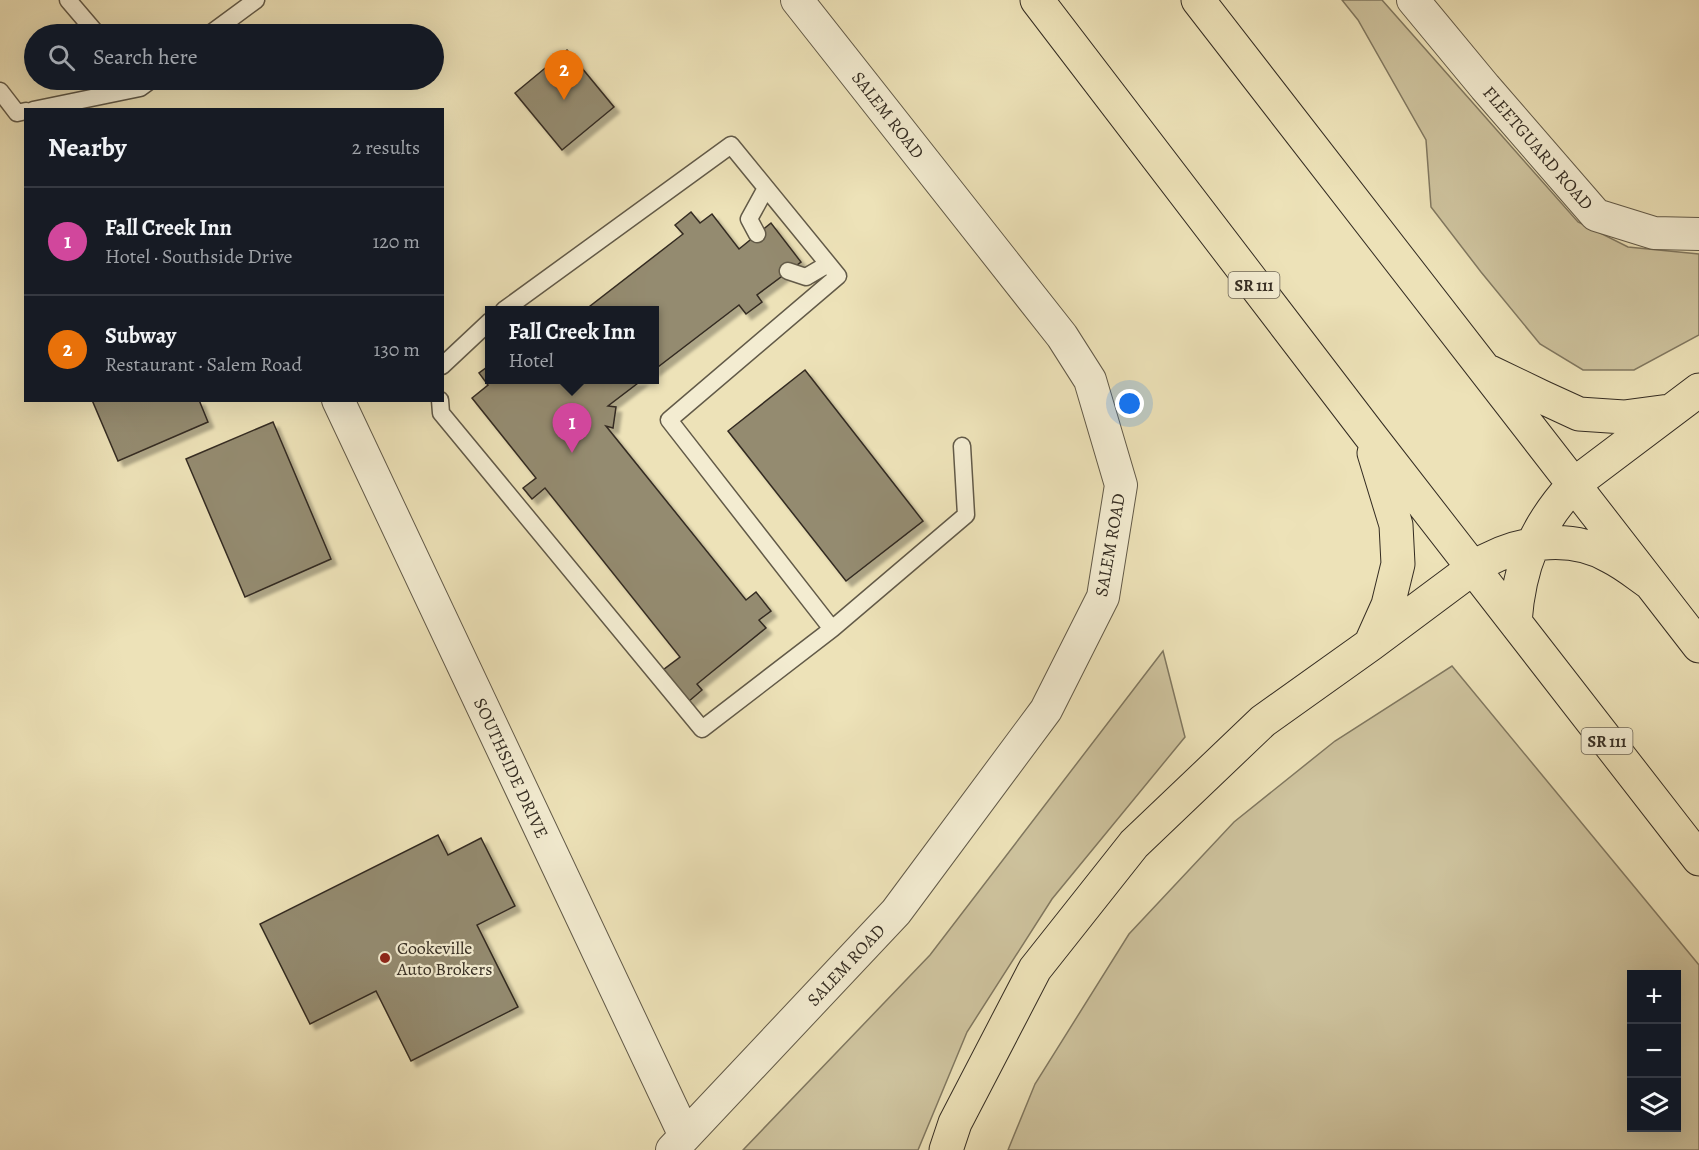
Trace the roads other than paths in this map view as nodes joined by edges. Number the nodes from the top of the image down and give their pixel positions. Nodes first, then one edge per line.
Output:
1 (68, 0) edge
2 (256, 0) edge
3 (798, 0) edge
4 (1037, 0) edge
5 (1198, 0) edge
6 (1413, 0) edge
7 (88, 24) edge
8 (224, 24) edge
9 (109, 90) edge
10 (0, 91) edge
11 (37, 108) edge
12 (24, 110) edge
13 (24, 111) edge
14 (0, 116) edge
15 (766, 188) junction
16 (757, 234) dead end
17 (1699, 234) edge
18 (828, 264) junction
19 (788, 272) dead end
20 (510, 306) edge
21 (485, 325) edge
22 (444, 364) edge
23 (1482, 368) junction
24 (1699, 390) edge
25 (339, 402) edge
26 (440, 402) edge
27 (1670, 411) junction
28 (1369, 434) junction
29 (962, 446) dead end
30 (1573, 485) junction
31 (1533, 544) junction
32 (1473, 567) junction
33 (1650, 583) junction
34 (1515, 622) junction
35 (832, 630) junction
36 (1371, 644) junction
37 (1699, 646) edge
38 (1699, 859) edge
39 (678, 1143) edge
40 (946, 1150) edge

1 - 7 lane
2 - 8 lane
3 - 39 street, SALEM ROAD
4 - 28 highway, SR 111
5 - 23 highway
6 - 17 street, FLEETGUARD ROAD
9 - 11 lane
10 - 12 lane
13 - 14 lane
15 - 16 lane
15 - 18 lane
15 - 20 lane
18 - 19 lane
18 - 35 lane
21 - 22 lane
23 - 27 highway
23 - 30 highway
24 - 27 highway
25 - 39 street, SOUTHSIDE DRIVE
26 - 35 lane
27 - 30 highway
28 - 32 highway, SR 111
28 - 36 highway
29 - 35 lane
30 - 31 highway
30 - 33 highway
31 - 32 highway
31 - 33 highway
31 - 34 highway
32 - 34 highway, SR 111
32 - 36 highway
33 - 37 highway
34 - 38 highway, SR 111
36 - 40 highway

